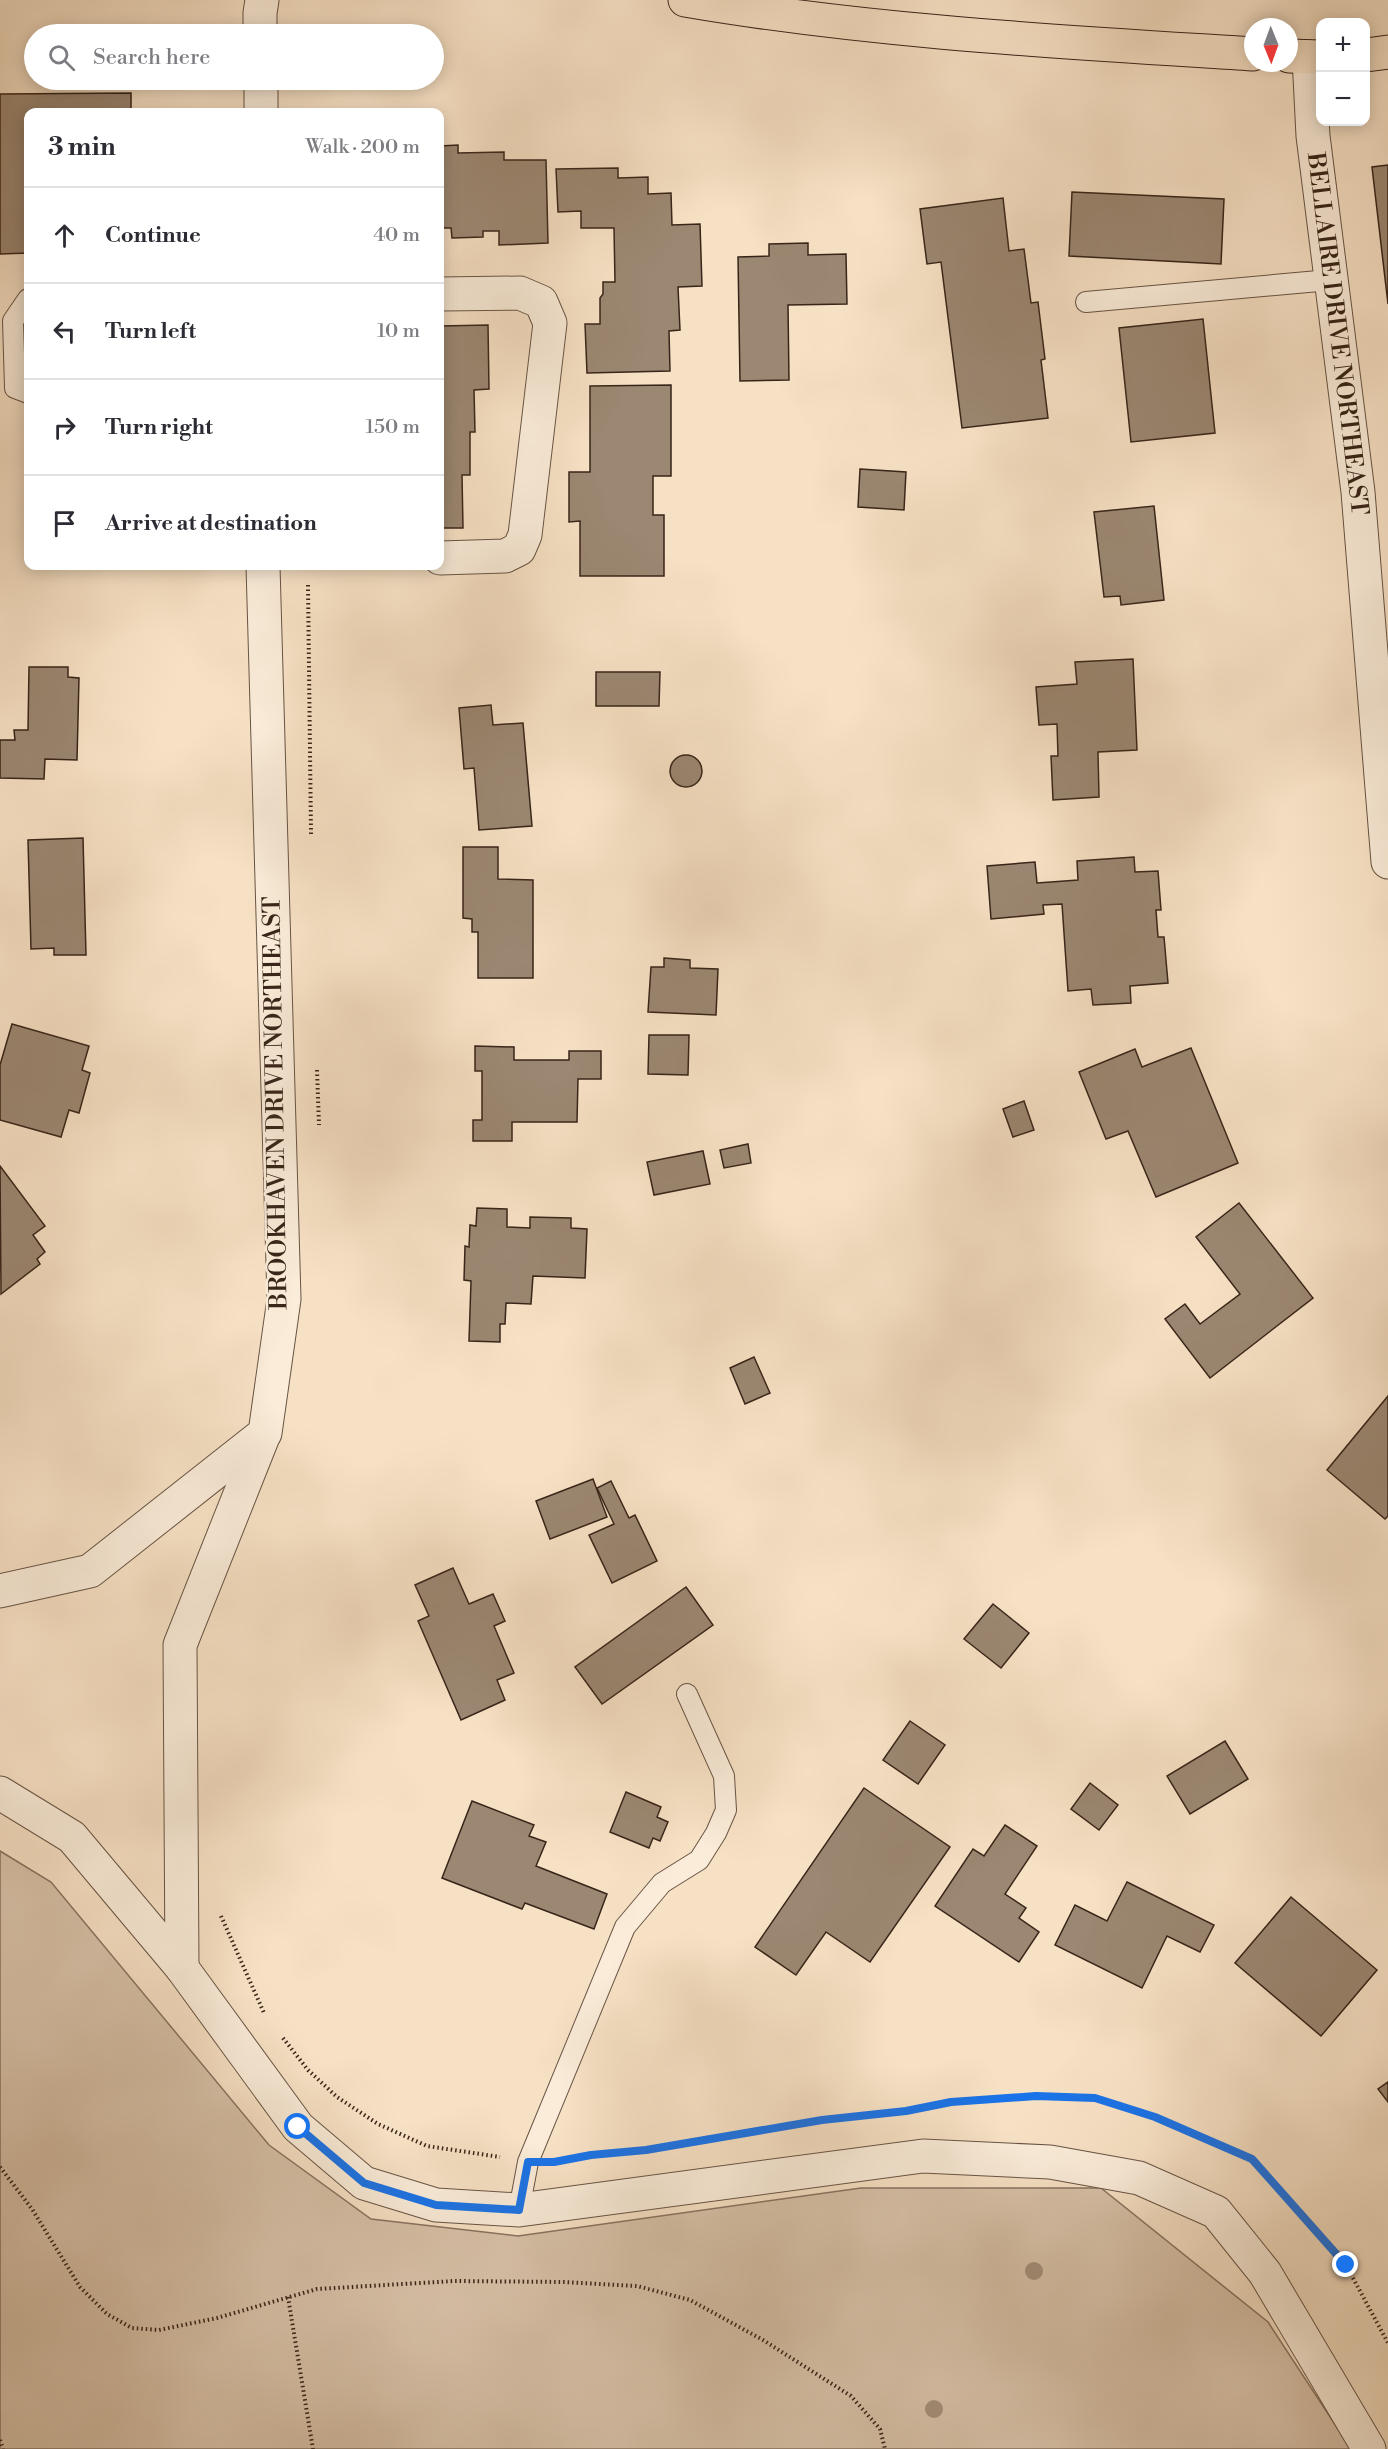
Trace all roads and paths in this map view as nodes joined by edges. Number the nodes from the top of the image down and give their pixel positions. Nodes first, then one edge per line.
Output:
1 (262, 0) edge
2 (685, 0) edge
3 (769, 7) edge
4 (260, 24) edge
5 (1388, 52) edge
6 (1244, 53) edge
7 (1370, 54) edge
8 (1306, 57) edge
9 (261, 90) edge
10 (261, 108) edge
11 (1330, 280) junction
12 (444, 294) edge
13 (1086, 302) dead end
14 (24, 306) edge
15 (24, 391) edge
16 (444, 558) edge
17 (263, 570) edge
18 (308, 585) dead end
19 (309, 710) dead end
20 (1388, 862) edge
21 (265, 1433) junction
22 (0, 1592) edge
23 (687, 1694) dead end
24 (0, 1793) edge
25 (220, 1914) dead end
26 (182, 1968) junction
27 (266, 2017) dead end
28 (280, 2034) dead end
29 (528, 2162) junction
30 (0, 2167) edge
31 (519, 2210) junction
32 (288, 2298) junction
33 (1388, 2343) edge
34 (0, 2440) edge
35 (3, 2449) edge
36 (313, 2449) edge
37 (885, 2449) edge
38 (1369, 2449) edge

1 - 4 street
2 - 3 highway
3 - 6 highway
5 - 7 highway
8 - 11 street, BELLAIRE DRIVE NORTHEAST
9 - 10 street
11 - 13 lane
11 - 20 street, BELLAIRE DRIVE NORTHEAST
12 - 16 street
14 - 15 lane
17 - 21 street, BROOKHAVEN DRIVE NORTHEAST
18 - 19 path
21 - 22 street
21 - 26 street, BROOKHAVEN DRIVE NORTHEAST
23 - 29 lane
24 - 26 street
25 - 27 path
26 - 31 street
28 - 29 path
29 - 31 lane
29 - 33 path
30 - 32 path
31 - 38 street
32 - 36 path
32 - 37 path
34 - 35 path

